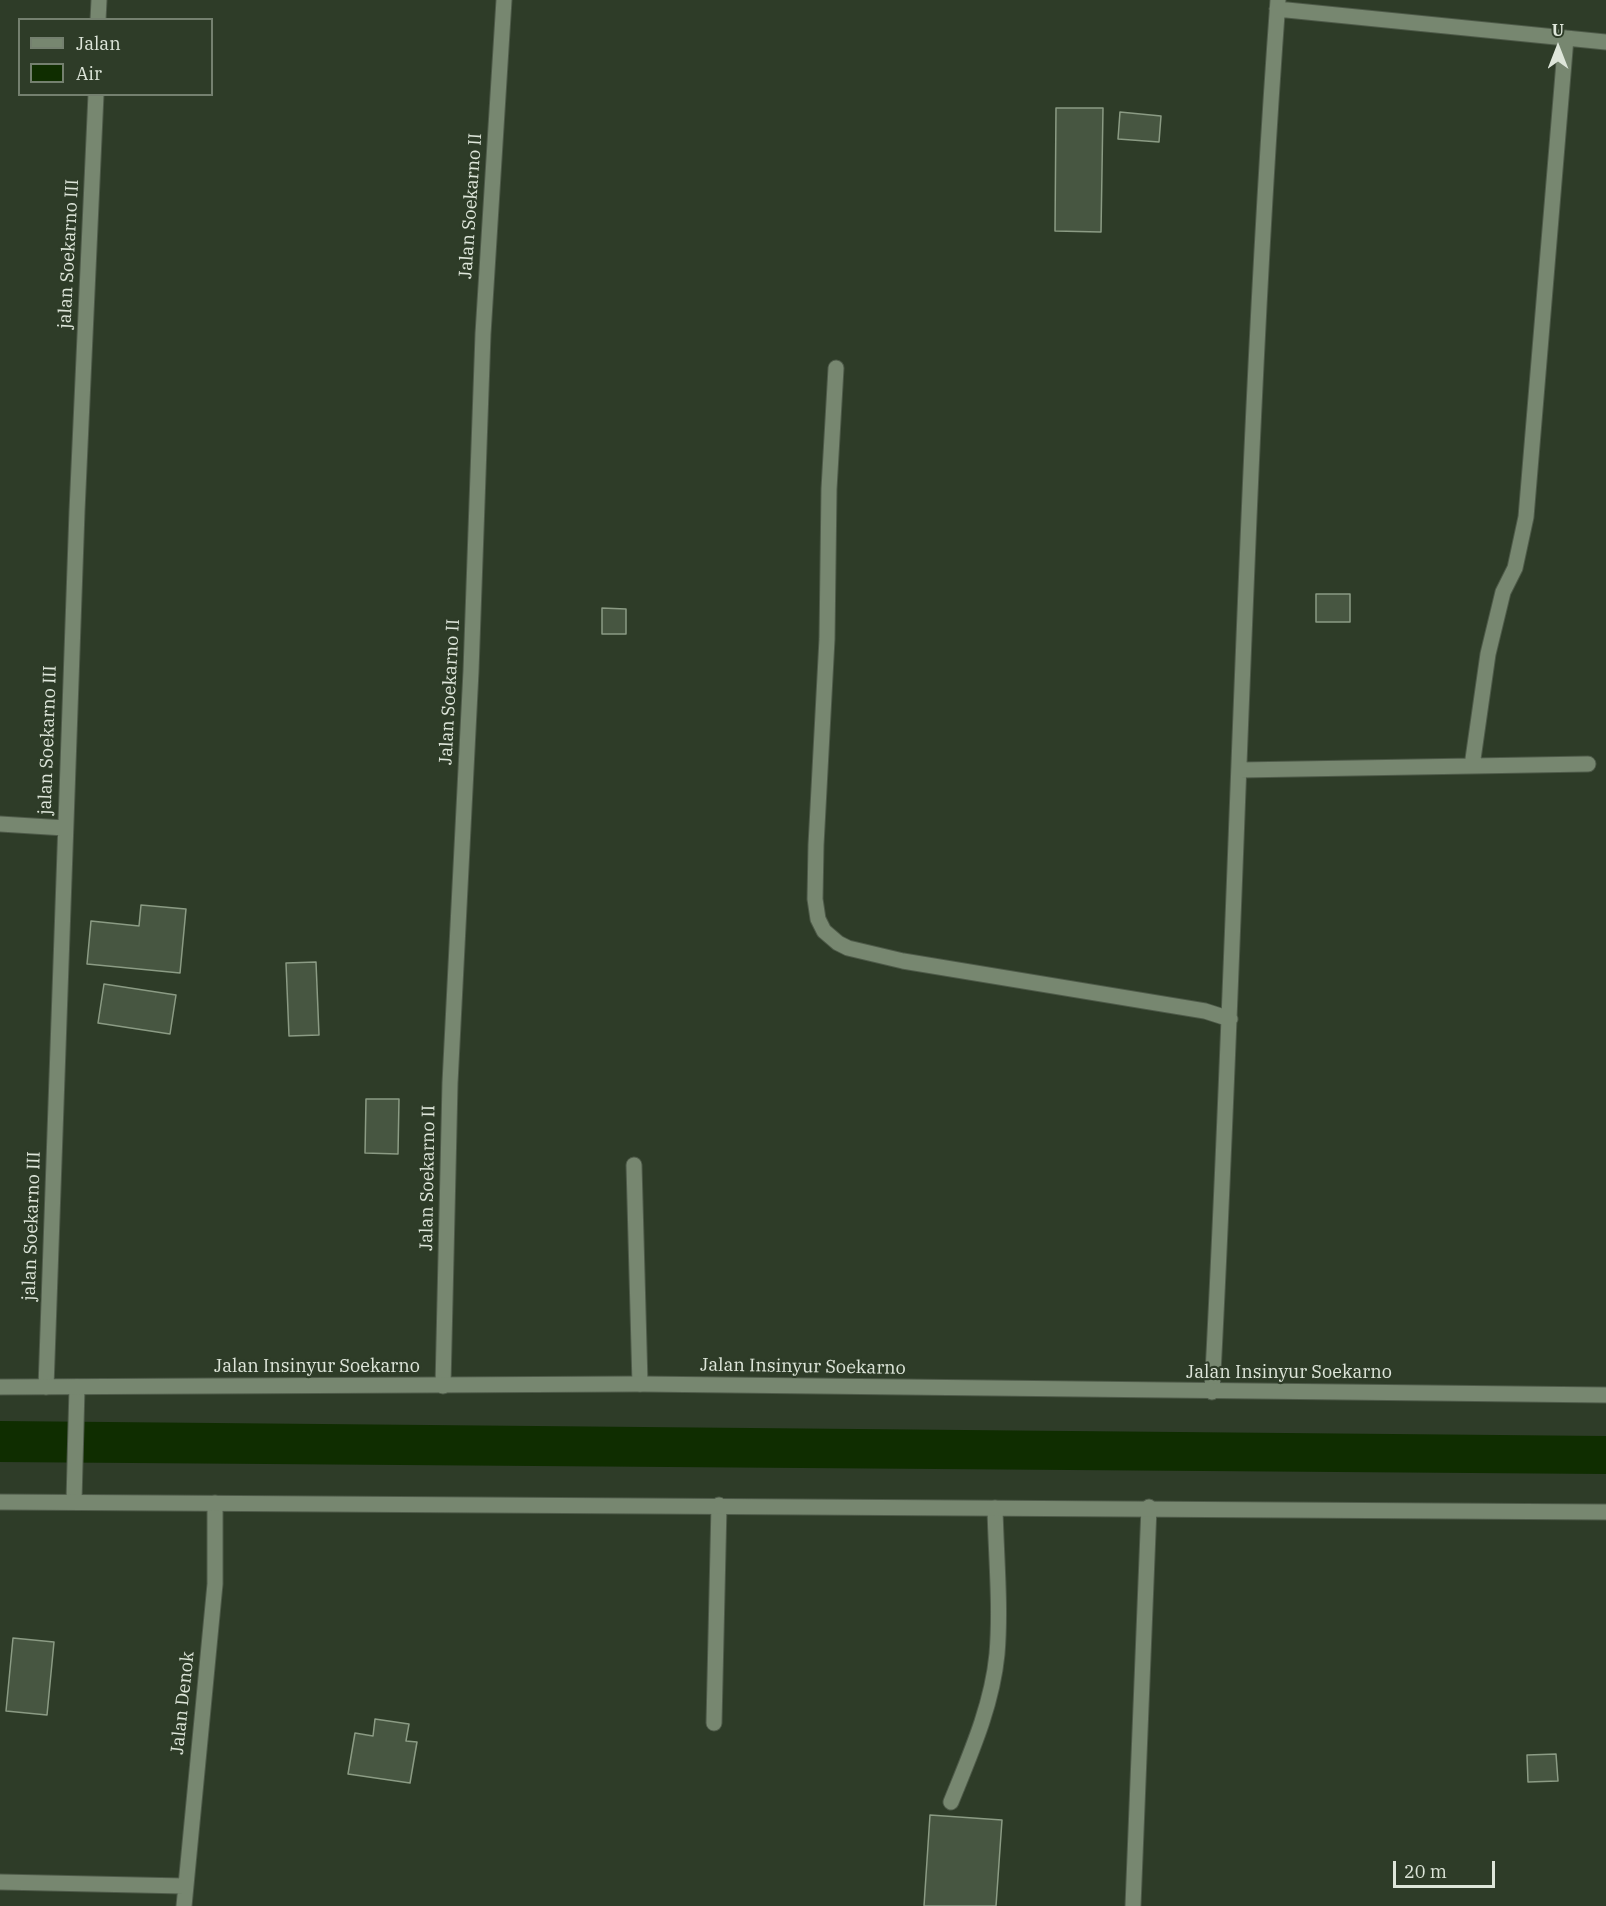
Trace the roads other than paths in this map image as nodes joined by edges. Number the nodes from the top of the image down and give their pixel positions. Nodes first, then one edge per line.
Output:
1 (99, 0) edge
2 (504, 0) edge
3 (1277, 4) edge
4 (98, 18) edge
5 (1566, 38) junction
6 (1606, 42) edge
7 (96, 96) edge
8 (836, 368) dead end
9 (1588, 764) dead end
10 (1472, 766) junction
11 (1240, 770) junction
12 (0, 824) edge
13 (65, 828) junction
14 (1230, 1019) junction
15 (634, 1165) dead end
16 (640, 1384) junction
17 (443, 1386) junction
18 (0, 1387) edge
19 (46, 1387) junction
20 (77, 1387) junction
21 (1212, 1392) junction
22 (1606, 1395) edge
23 (74, 1501) junction
24 (0, 1502) edge
25 (215, 1503) junction
26 (719, 1506) junction
27 (1149, 1507) junction
28 (995, 1508) junction
29 (1606, 1512) edge
30 (714, 1723) dead end
31 (951, 1802) dead end
32 (0, 1882) edge
33 (184, 1886) junction
34 (184, 1906) edge
35 (1133, 1906) edge

1 - 4 street
2 - 17 street, Jalan Soekarno II
3 - 5 street
3 - 11 street
5 - 6 street
5 - 10 street
7 - 13 street, jalan Soekarno III
8 - 14 street
9 - 10 street
10 - 11 street
11 - 14 street
12 - 13 street
13 - 19 street, jalan Soekarno III
14 - 21 street
15 - 16 street
16 - 17 street, Jalan Insinyur Soekarno
16 - 21 street, Jalan Insinyur Soekarno
17 - 20 street, Jalan Insinyur Soekarno
18 - 19 street, Jalan Insinyur Soekarno
19 - 20 street, Jalan Insinyur Soekarno
20 - 23 street
21 - 22 street, Jalan Insinyur Soekarno
23 - 24 street
23 - 25 street
25 - 26 street
25 - 33 street, Jalan Denok
26 - 28 street
26 - 30 street
27 - 28 street
27 - 29 street
27 - 35 street
28 - 31 street
32 - 33 street
33 - 34 street, Jalan Denok

